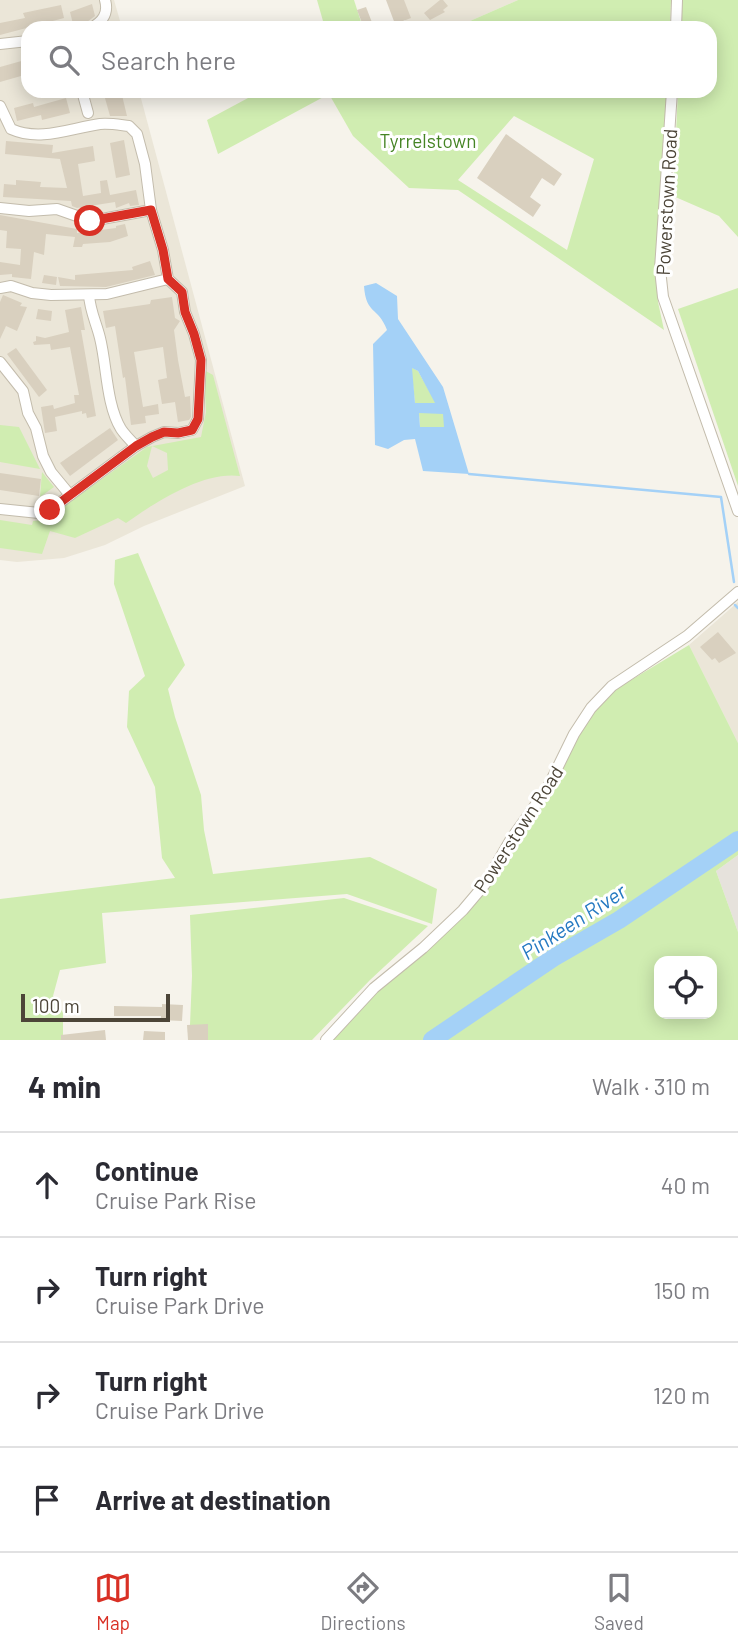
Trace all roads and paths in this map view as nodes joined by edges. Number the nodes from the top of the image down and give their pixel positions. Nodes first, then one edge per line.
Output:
1 (104, 0) edge
2 (677, 0) edge
3 (102, 21) edge
4 (676, 21) edge
5 (21, 42) edge
6 (0, 44) edge
7 (84, 98) edge
8 (672, 98) edge
9 (0, 106) edge
10 (88, 113) dead end
11 (0, 208) edge
12 (151, 210) junction
13 (168, 279) junction
14 (0, 288) edge
15 (89, 295) junction
16 (0, 362) edge
17 (136, 446) junction
18 (70, 495) junction
19 (0, 509) edge
20 (738, 511) edge
21 (738, 592) edge
22 (326, 1040) edge

1 - 3 street
2 - 4 street
5 - 6 street
7 - 10 street
8 - 20 street, Powerstown Road
9 - 12 street
11 - 12 street
12 - 13 street
13 - 15 street
13 - 17 street
14 - 15 street
15 - 17 street
16 - 18 street
17 - 18 street
18 - 19 street
21 - 22 street, Powerstown Road

